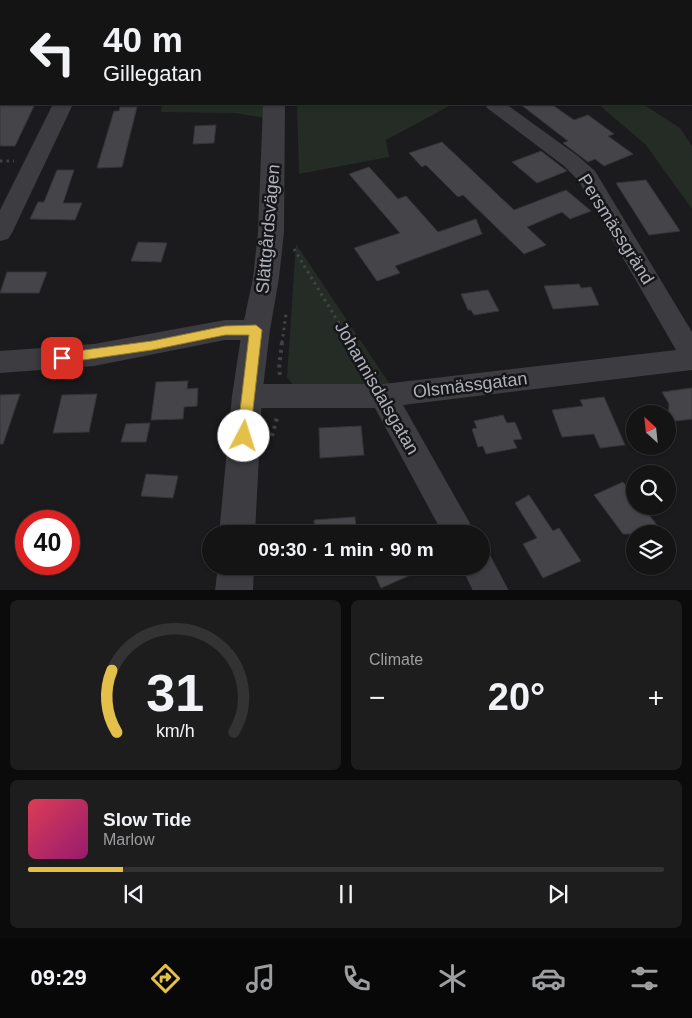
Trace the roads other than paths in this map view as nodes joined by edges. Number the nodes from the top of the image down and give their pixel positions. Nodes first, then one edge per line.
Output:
1 (63, 105) edge
2 (274, 105) edge
3 (495, 105) edge
4 (0, 233) edge
5 (256, 330) junction
6 (692, 357) edge
7 (0, 362) edge
8 (247, 396) junction
9 (383, 396) junction
10 (238, 525) edge
11 (455, 525) edge
12 (235, 575) edge
13 (483, 575) edge
14 (234, 590) edge
15 (492, 590) edge

1 - 4 street
2 - 5 street, Slättgårdsvägen
3 - 6 street, Persmässgränd
5 - 7 street
5 - 8 street, Slättgårdsvägen
6 - 9 street, Olsmässgatan
8 - 9 street, Olsmässgatan
8 - 10 street, Slättgårdsvägen
9 - 11 street, Johannisdalsgatan
12 - 14 street
13 - 15 street

